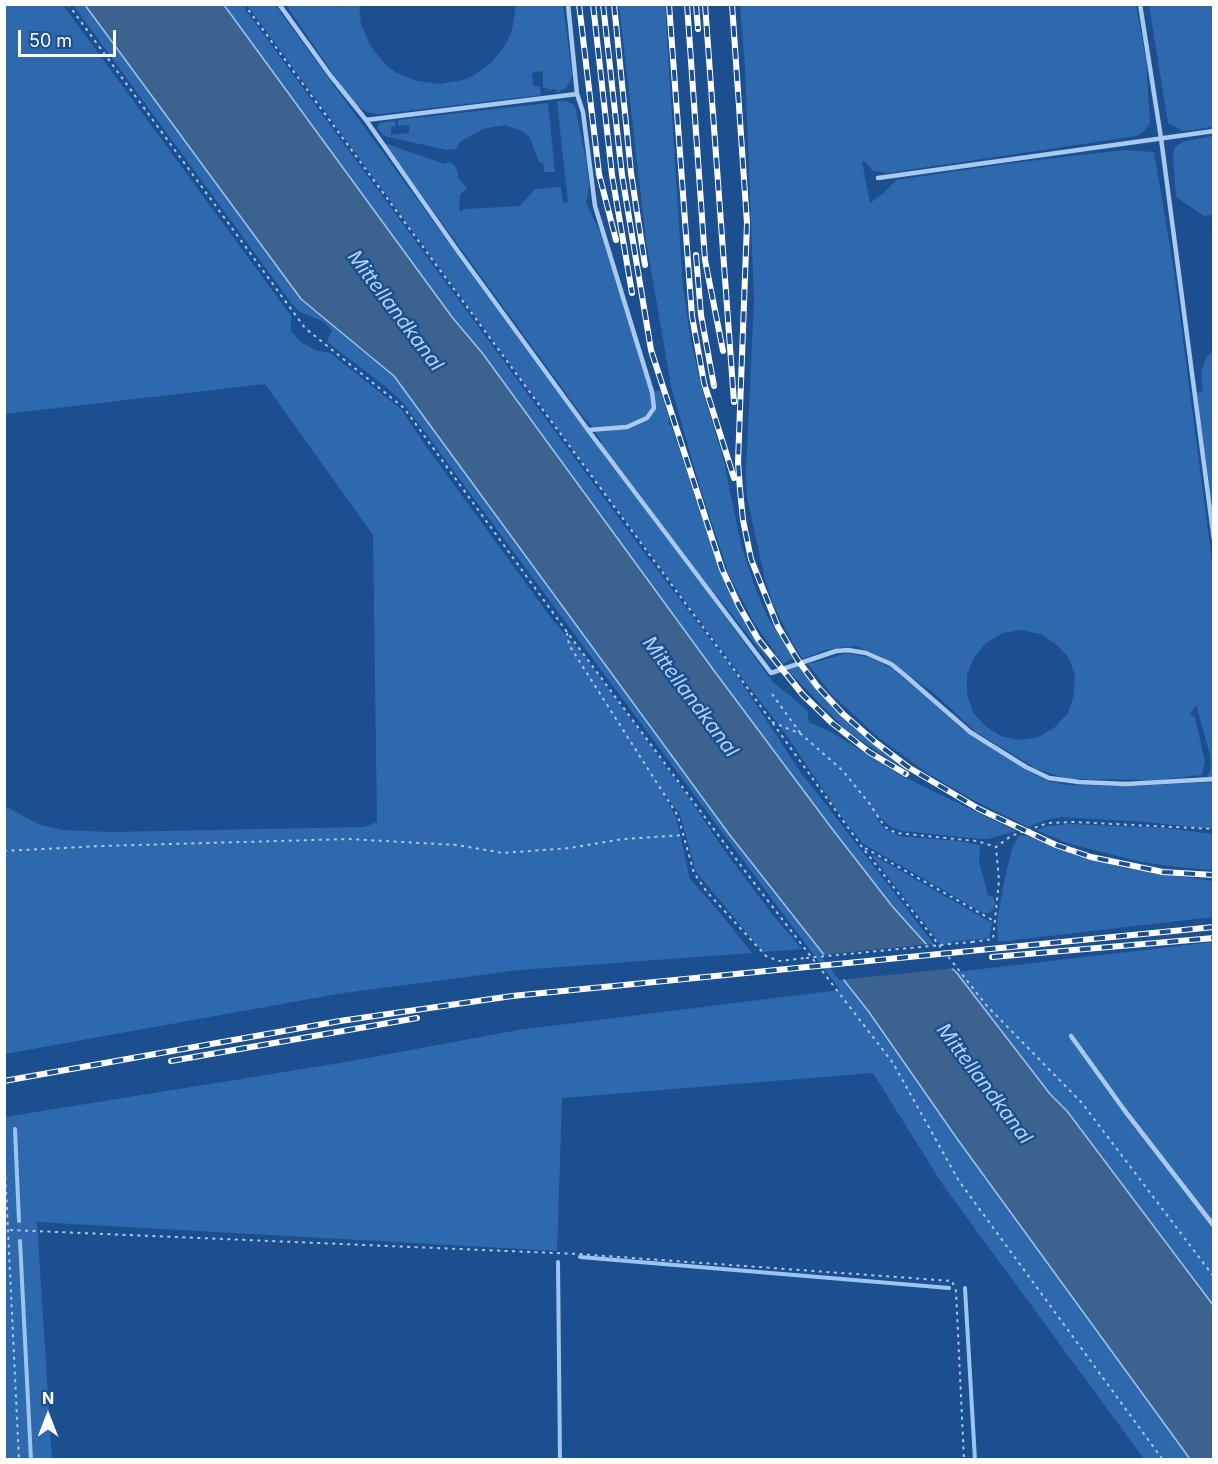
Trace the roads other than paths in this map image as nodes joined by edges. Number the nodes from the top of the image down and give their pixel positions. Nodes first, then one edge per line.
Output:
1 (279, 4) edge
2 (568, 4) edge
3 (1140, 4) edge
4 (577, 94) junction
5 (366, 120) junction
6 (1214, 131) edge
7 (1161, 138) junction
8 (878, 178) dead end
9 (588, 430) junction
10 (1214, 540) edge
11 (1214, 779) edge
12 (1071, 1036) dead end
13 (1214, 1226) edge

1 - 5 lane
2 - 4 lane
3 - 7 lane
4 - 5 lane
4 - 9 lane
5 - 9 lane
6 - 7 lane
7 - 8 lane
7 - 10 lane
9 - 11 lane
12 - 13 lane

